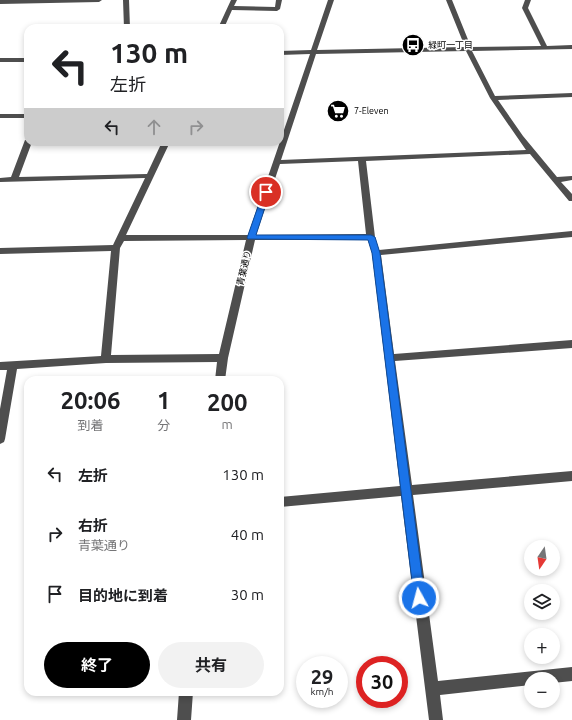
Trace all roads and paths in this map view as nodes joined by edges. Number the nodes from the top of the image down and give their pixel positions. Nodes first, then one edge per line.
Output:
1 (99, 0) edge
2 (126, 0) edge
3 (234, 0) edge
4 (280, 0) edge
5 (331, 0) edge
6 (450, 0) edge
7 (528, 0) edge
8 (0, 2) edge
9 (230, 8) junction
10 (127, 24) edge
11 (223, 24) edge
12 (572, 47) edge
13 (545, 48) junction
14 (468, 49) junction
15 (284, 53) edge
16 (313, 53) junction
17 (0, 60) edge
18 (24, 60) edge
19 (572, 96) edge
20 (493, 98) junction
21 (0, 116) edge
22 (24, 116) edge
23 (284, 138) edge
24 (26, 146) edge
25 (164, 146) edge
26 (281, 146) edge
27 (532, 152) junction
28 (362, 159) junction
29 (276, 162) junction
30 (150, 176) junction
31 (572, 178) edge
32 (14, 179) junction
33 (0, 180) edge
34 (555, 180) junction
35 (572, 199) edge
36 (572, 234) edge
37 (371, 237) junction
38 (121, 238) junction
39 (251, 238) junction
40 (116, 248) junction
41 (0, 251) edge
42 (376, 253) junction
43 (572, 344) edge
44 (223, 358) junction
45 (389, 358) junction
46 (106, 359) junction
47 (13, 365) junction
48 (0, 366) edge
49 (221, 376) edge
50 (0, 439) edge
51 (572, 476) edge
52 (406, 491) junction
53 (284, 502) edge
54 (572, 674) edge
55 (431, 689) junction
56 (186, 696) edge
57 (184, 720) edge
58 (436, 720) edge

1 - 8 street
2 - 10 street
3 - 9 street
4 - 9 street
5 - 16 street, 青葉通り
6 - 14 street
7 - 13 street
9 - 11 street
12 - 13 street
13 - 14 street
14 - 16 street
14 - 20 street
15 - 16 street
16 - 23 street, 青葉通り
17 - 18 street
19 - 20 street
20 - 27 street
21 - 22 street
24 - 32 street
25 - 30 street
26 - 29 street, 青葉通り
27 - 28 street
27 - 34 street
28 - 29 street
28 - 37 street
29 - 39 street, 青葉通り
30 - 32 street
30 - 38 street
31 - 34 street
32 - 33 street
34 - 35 street
36 - 42 street
37 - 39 street
37 - 42 street
38 - 39 street
38 - 40 street
39 - 44 street, 青葉通り
40 - 41 street
40 - 46 street
42 - 45 street
43 - 45 street
44 - 46 street
44 - 49 street, 青葉通り
45 - 52 street
46 - 47 street
47 - 48 street
47 - 50 street
51 - 52 street
52 - 53 street
52 - 55 street
54 - 55 street
55 - 58 street
56 - 57 street

